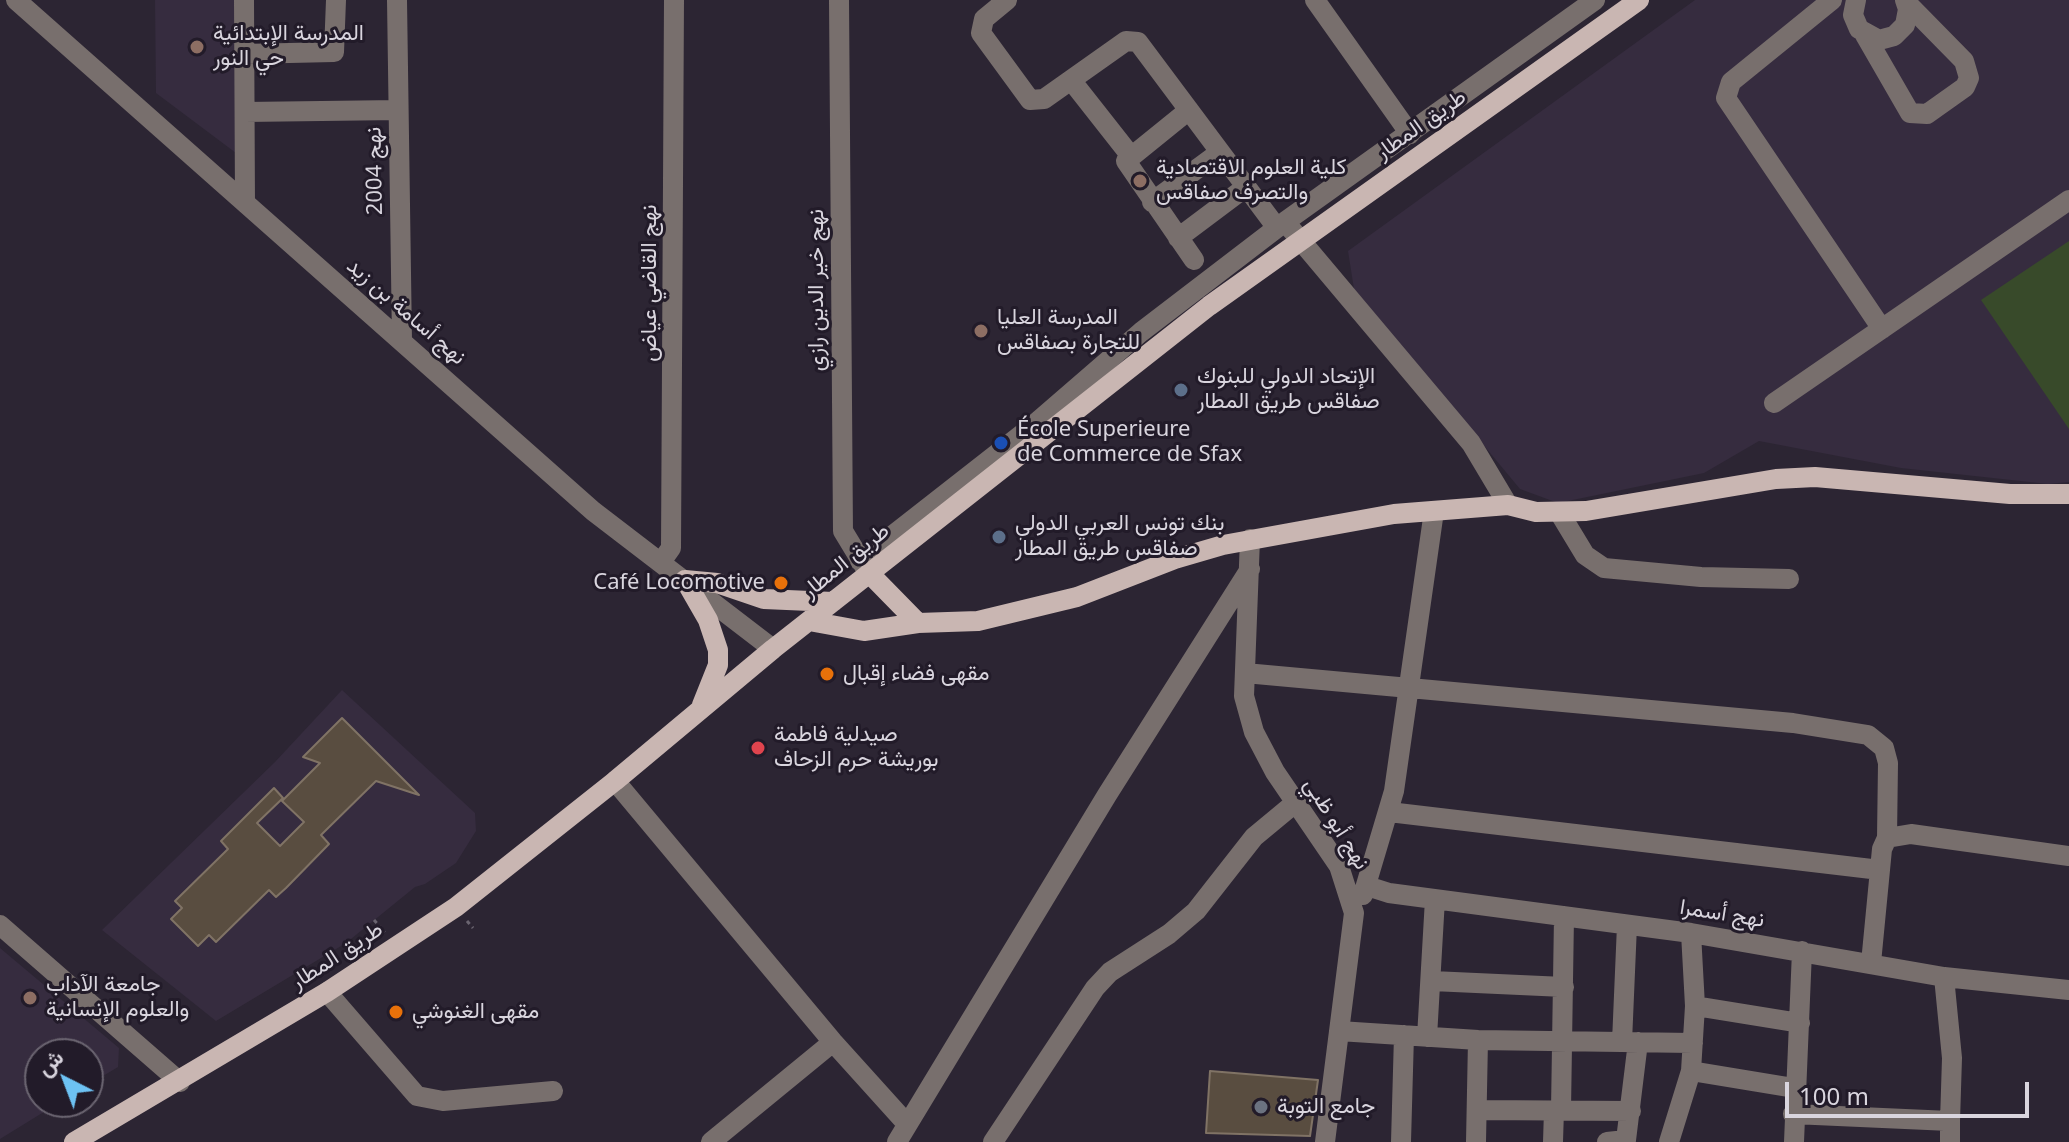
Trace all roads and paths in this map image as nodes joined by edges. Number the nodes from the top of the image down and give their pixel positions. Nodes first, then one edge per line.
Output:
1 (16, 0) edge
2 (244, 0) edge
3 (336, 0) edge
4 (397, 0) edge
5 (674, 0) edge
6 (839, 0) edge
7 (1007, 0) edge
8 (1315, 0) edge
9 (1595, 0) edge
10 (1639, 0) edge
11 (1832, 0) edge
12 (1856, 0) edge
13 (1906, 1) edge
14 (1865, 35) junction
15 (245, 54) junction
16 (1071, 80) junction
17 (398, 110) junction
18 (1189, 110) junction
19 (245, 112) junction
20 (1410, 134) junction
21 (1220, 152) junction
22 (1130, 155) junction
23 (1246, 187) junction
24 (2069, 200) edge
25 (245, 202) junction
26 (1152, 202) junction
27 (1281, 224) junction
28 (1178, 238) junction
29 (1300, 239) junction
30 (1194, 260) dead end
31 (1882, 329) junction
32 (402, 340) junction
33 (1774, 403) dead end
34 (2069, 494) edge
35 (1508, 505) junction
36 (1434, 511) junction
37 (1559, 512) junction
38 (1250, 539) junction
39 (661, 562) junction
40 (865, 567) junction
41 (1250, 569) junction
42 (1789, 579) dead end
43 (685, 580) junction
44 (833, 602) junction
45 (809, 621) junction
46 (918, 623) junction
47 (773, 649) junction
48 (1245, 673) junction
49 (1407, 691) junction
50 (701, 709) junction
51 (615, 781) junction
52 (1295, 803) junction
53 (1389, 812) junction
54 (1887, 838) junction
55 (2069, 856) edge
56 (1880, 870) junction
57 (1367, 886) junction
58 (1435, 899) junction
59 (1354, 913) junction
60 (1564, 916) junction
61 (0, 925) edge
62 (1627, 925) junction
63 (1691, 933) junction
64 (1802, 951) junction
65 (1871, 963) junction
66 (1944, 977) junction
67 (1432, 981) junction
68 (1564, 987) junction
69 (2069, 990) edge
70 (327, 992) junction
71 (1695, 1006) junction
72 (1800, 1023) junction
73 (1339, 1031) junction
74 (1404, 1035) junction
75 (1427, 1037) junction
76 (1478, 1040) junction
77 (1562, 1041) junction
78 (833, 1042) junction
79 (1630, 1042) junction
80 (1693, 1043) junction
81 (1691, 1071) junction
82 (180, 1082) junction
83 (1794, 1088) junction
84 (553, 1091) dead end
85 (1477, 1110) junction
86 (1557, 1110) junction
87 (1631, 1111) junction
88 (1793, 1114) junction
89 (1950, 1121) junction
90 (902, 1133) edge
91 (1624, 1141) edge
92 (75, 1142) edge
93 (711, 1142) edge
94 (993, 1142) edge
95 (1325, 1142) edge
96 (1401, 1142) edge
97 (1476, 1142) edge
98 (1553, 1142) edge
99 (1669, 1142) edge
100 (1794, 1142) edge
101 (1950, 1142) edge

1 - 25 street, نهج أسامة بن زيد
2 - 15 street
3 - 15 street
4 - 17 street, نهج 2004
5 - 39 street, نهج القاضي عياض
6 - 40 street, نهج خير الدين رازي
7 - 16 street
8 - 20 street
9 - 20 street
10 - 29 main road, طريق المطار
11 - 31 street
12 - 14 street
13 - 14 street
13 - 14 street
15 - 19 street
16 - 18 street
16 - 22 street
17 - 19 street
17 - 32 street, نهج 2004
18 - 21 street
18 - 22 street
19 - 25 street
20 - 27 street
21 - 23 street
21 - 26 street
22 - 26 street
23 - 27 street
23 - 28 street
24 - 31 street
25 - 32 street, نهج أسامة بن زيد
26 - 28 street
27 - 29 street
27 - 40 street
28 - 30 street
29 - 35 street
29 - 40 main road, طريق المطار
31 - 33 street
32 - 39 street, نهج أسامة بن زيد
34 - 37 main road
35 - 36 main road
35 - 37 main road
36 - 38 main road
36 - 49 street
37 - 42 street
38 - 41 street, نهج أبو ظبي
38 - 46 main road
39 - 43 street, نهج أسامة بن زيد
40 - 44 main road, طريق المطار
40 - 46 main road
41 - 48 street, نهج أبو ظبي
41 - 90 street
43 - 44 main road
43 - 47 street, نهج أسامة بن زيد
43 - 50 main road
44 - 45 main road, طريق المطار
45 - 46 main road
45 - 47 main road, طريق المطار
47 - 50 main road, طريق المطار
48 - 49 street
48 - 52 street, نهج أبو ظبي
49 - 53 street
49 - 54 street
50 - 51 main road, طريق المطار
51 - 70 main road, طريق المطار
51 - 78 street
52 - 59 street, نهج أبو ظبي
52 - 94 street
53 - 56 street
53 - 57 street
54 - 55 street
54 - 56 street
56 - 65 street
57 - 58 street, نهج أسمرا
57 - 59 street
58 - 60 street, نهج أسمرا
58 - 67 street
59 - 73 street, نهج أبو ظبي
60 - 62 street, نهج أسمرا
60 - 68 street
61 - 82 street
62 - 63 street, نهج أسمرا
62 - 79 street
63 - 64 street, نهج أسمرا
63 - 71 street
64 - 65 street, نهج أسمرا
64 - 72 street
65 - 66 street, نهج أسمرا
66 - 69 street, نهج أسمرا
66 - 89 street
67 - 68 street
67 - 75 street
68 - 77 street
70 - 82 main road, طريق المطار
70 - 84 street
71 - 72 street
71 - 80 street
72 - 83 street
73 - 74 street
73 - 95 street, نهج أبو ظبي
74 - 75 street
74 - 96 street
75 - 76 street
76 - 77 street
76 - 85 street
77 - 79 street
77 - 86 street
78 - 90 street
78 - 93 street
79 - 80 street
79 - 87 street
80 - 81 street
81 - 83 street
81 - 99 street
82 - 92 main road, طريق المطار
83 - 88 street
85 - 86 street
85 - 97 street
86 - 87 street
86 - 98 street
87 - 91 street
88 - 89 street
88 - 100 street
89 - 101 street

